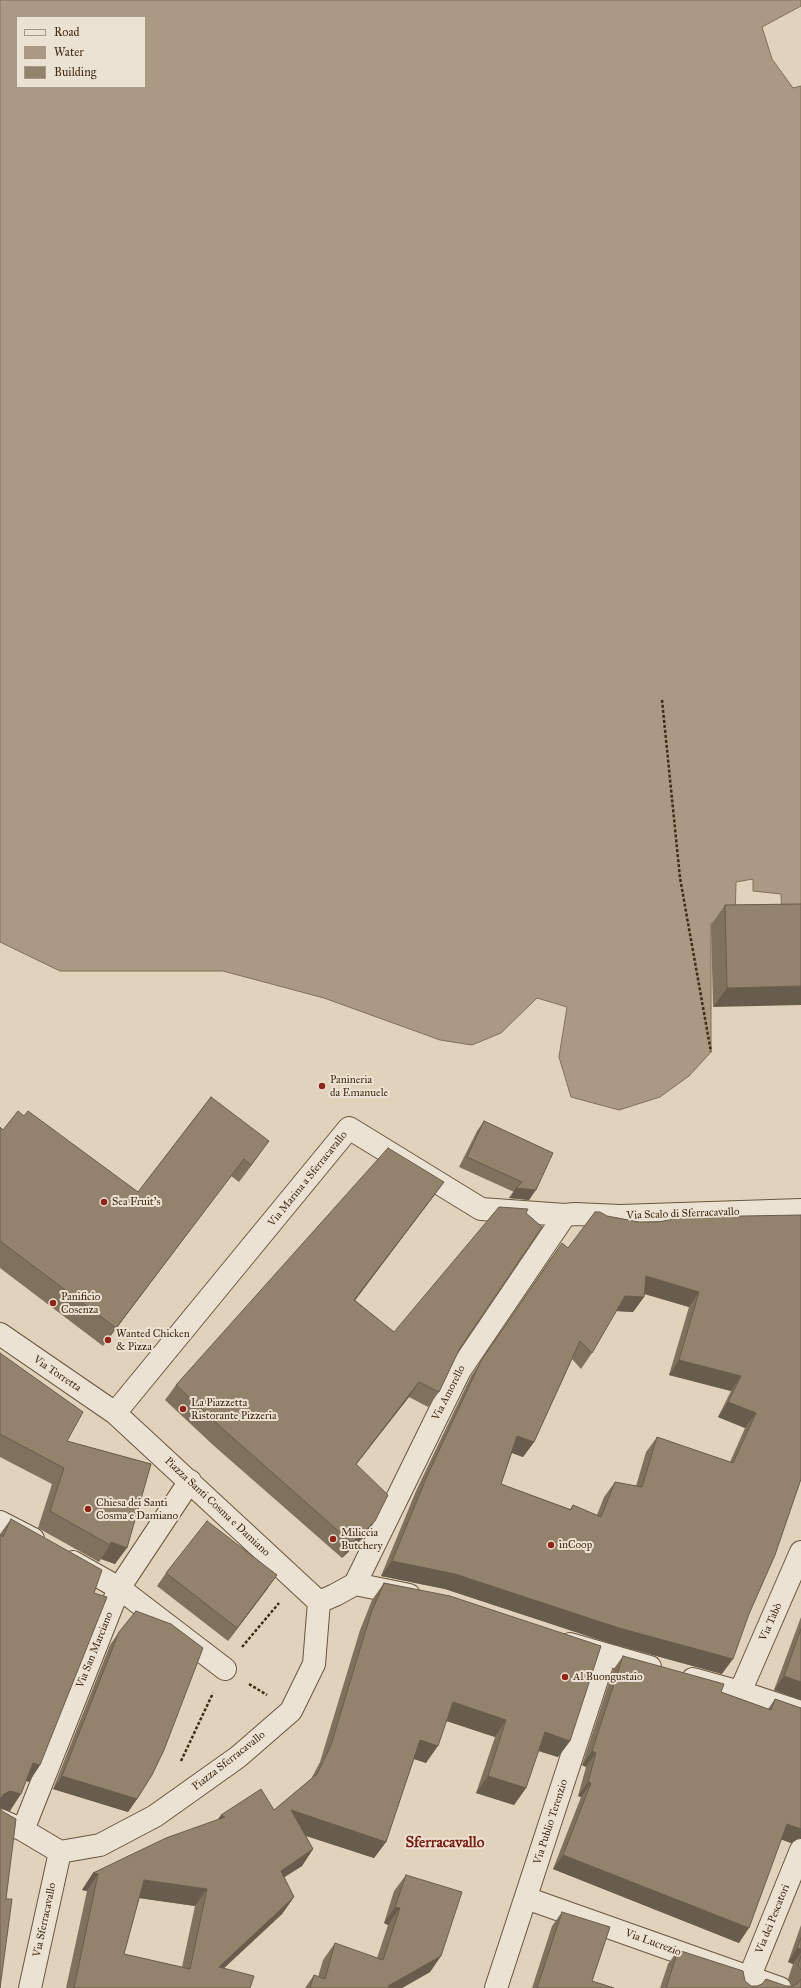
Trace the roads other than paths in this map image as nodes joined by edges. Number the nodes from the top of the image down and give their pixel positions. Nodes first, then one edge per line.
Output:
1 (801, 1210) edge
2 (565, 1215) junction
3 (0, 1334) edge
4 (115, 1413) junction
5 (190, 1481) junction
6 (0, 1522) edge
7 (801, 1552) edge
8 (355, 1584) junction
9 (119, 1588) junction
10 (426, 1598) edge
11 (319, 1602) junction
12 (553, 1638) edge
13 (605, 1655) junction
14 (225, 1669) road end
15 (740, 1692) junction
16 (801, 1712) edge
17 (0, 1820) edge
18 (23, 1830) junction
19 (801, 1850) edge
20 (60, 1852) junction
21 (526, 1898) junction
22 (747, 1982) edge
23 (30, 1988) edge
24 (496, 1988) edge
25 (780, 1988) edge

1 - 2 street, Via Scalo di Sferracavallo
2 - 4 street, Via Marina a Sferracavallo
2 - 8 street, Via Amorello
3 - 4 street, Via Torretta
4 - 5 street, Piazza Santi Cosma e Damiano
5 - 9 street, Via San Marciano
5 - 11 street, Piazza Santi Cosma e Damiano
6 - 9 street
7 - 15 street, Via Tabò
8 - 10 street
8 - 11 street
9 - 14 street
9 - 18 street, Via San Marciano
11 - 20 street, Piazza Sferracavallo
12 - 13 street
13 - 15 street
13 - 21 street, Via Publio Terenzio
15 - 16 street
17 - 18 street
18 - 20 street
19 - 22 street, Via dei Pescatori
20 - 23 street, Via Sferracavallo
21 - 22 street, Via Lucrezio
21 - 24 street, Via Publio Terenzio
22 - 25 street, Via Lucrezio

